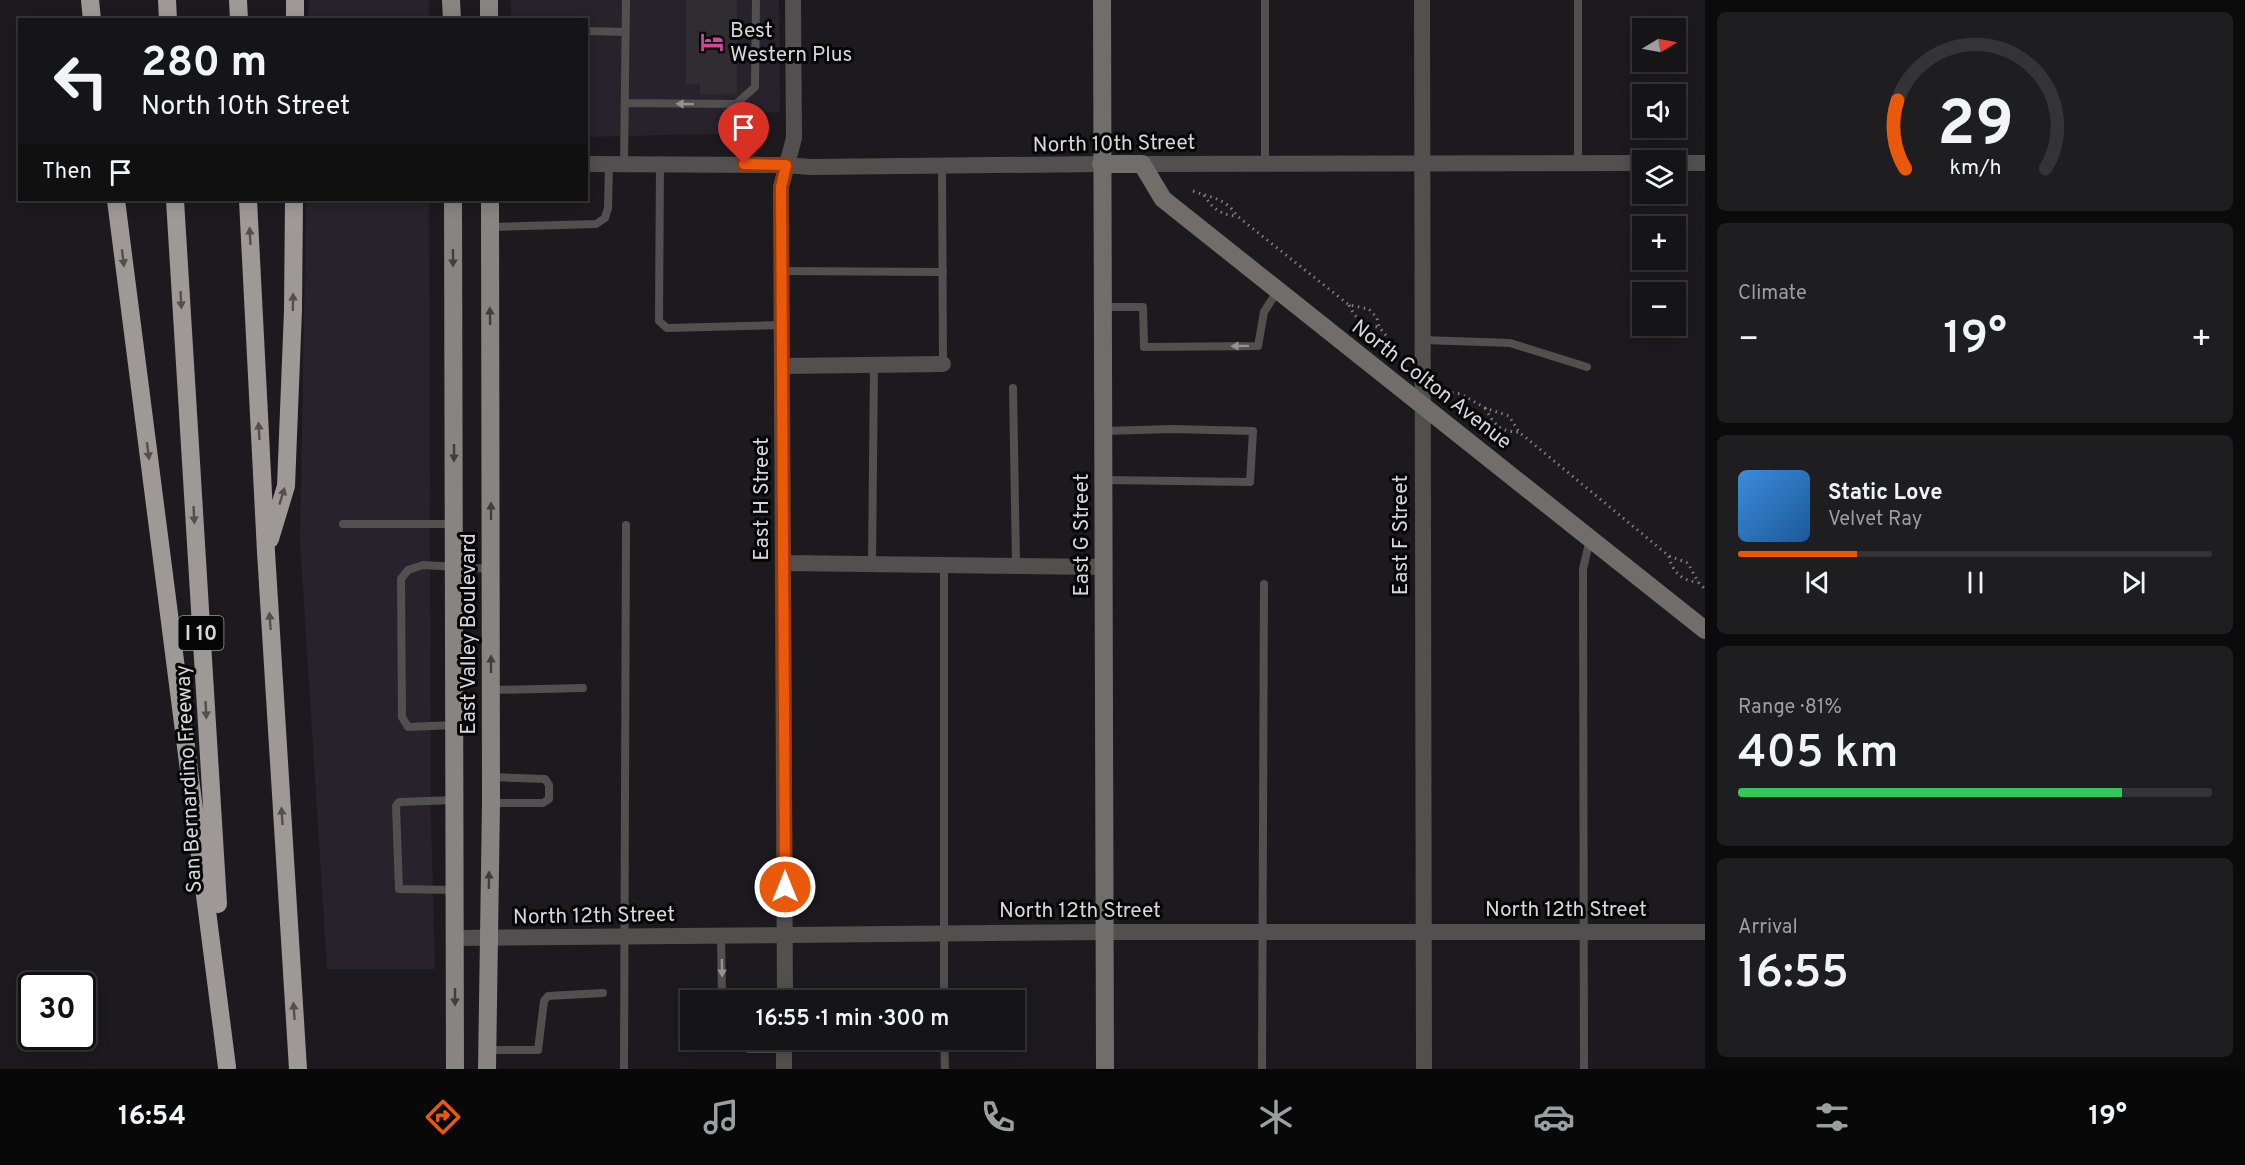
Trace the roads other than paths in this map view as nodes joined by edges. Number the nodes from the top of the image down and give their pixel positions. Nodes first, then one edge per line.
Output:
1 (90, 0) edge
2 (167, 0) edge
3 (238, 0) edge
4 (295, 0) edge
5 (452, 0) edge
6 (489, 0) edge
7 (626, 0) edge
8 (756, 0) edge
9 (794, 0) edge
10 (1102, 0) edge
11 (1265, 0) edge
12 (1422, 0) edge
13 (1578, 0) edge
14 (92, 18) edge
15 (168, 18) edge
16 (239, 18) edge
17 (295, 18) edge
18 (452, 18) edge
19 (489, 18) edge
20 (588, 31) edge
21 (626, 32) junction
22 (625, 103) junction
23 (1578, 162) junction
24 (1424, 163) junction
25 (1632, 163) edge
26 (1686, 163) edge
27 (1705, 163) edge
28 (588, 164) edge
29 (617, 164) junction
30 (660, 164) junction
31 (1101, 164) junction
32 (1142, 164) junction
33 (1264, 164) junction
34 (786, 165) junction
35 (942, 166) junction
36 (116, 201) edge
37 (176, 201) edge
38 (248, 201) edge
39 (294, 201) edge
40 (453, 201) edge
41 (490, 201) edge
42 (490, 226) junction
43 (783, 272) junction
44 (943, 272) junction
45 (1278, 289) junction
46 (1102, 307) junction
47 (782, 325) junction
48 (1422, 340) junction
49 (944, 364) joint
50 (874, 365) junction
51 (783, 366) junction
52 (1587, 367) dead end
53 (1013, 388) dead end
54 (1423, 405) junction
55 (1104, 431) junction
56 (1104, 480) junction
57 (454, 524) junction
58 (343, 525) dead end
59 (626, 525) dead end
60 (1590, 538) junction
61 (266, 552) junction
62 (784, 563) junction
63 (872, 564) junction
64 (944, 564) junction
65 (1016, 565) junction
66 (455, 567) junction
67 (1104, 567) junction
68 (491, 569) junction
69 (1264, 584) dead end
70 (1705, 630) edge
71 (584, 688) dead end
72 (491, 690) junction
73 (454, 725) junction
74 (491, 777) junction
75 (455, 800) junction
76 (491, 803) junction
77 (455, 890) junction
78 (1105, 932) junction
79 (1263, 932) junction
80 (1424, 932) junction
81 (1583, 932) junction
82 (1705, 932) edge
83 (785, 933) junction
84 (943, 933) junction
85 (721, 935) junction
86 (623, 937) junction
87 (455, 938) junction
88 (488, 939) junction
89 (722, 990) edge
90 (784, 990) edge
91 (944, 990) edge
92 (603, 993) dead end
93 (487, 1050) junction
94 (784, 1050) edge
95 (944, 1050) edge
96 (227, 1068) edge
97 (298, 1069) edge
98 (455, 1069) edge
99 (487, 1069) edge
100 (624, 1069) edge
101 (784, 1069) edge
102 (945, 1069) edge
103 (1105, 1069) edge
104 (1262, 1069) edge
105 (1424, 1069) edge
106 (1584, 1069) edge

1 - 14 highway
2 - 15 highway
3 - 16 highway
4 - 17 highway
5 - 18 main road
6 - 19 main road
7 - 21 lane
8 -> 22 lane
9 - 34 street, East H Street
10 - 31 street, East G Street
11 - 33 lane
12 - 24 street, East F Street
13 - 23 lane
20 - 21 lane
21 - 22 lane
22 - 29 lane
23 - 24 street, North 10th Street
23 - 25 street, North 10th Street
24 - 33 street, North 10th Street
24 - 48 street, East F Street
26 - 27 street
28 - 29 street, North 10th Street
29 - 30 street, North 10th Street
29 - 42 lane
30 - 34 street, North 10th Street
30 - 47 lane
31 - 32 street, North 10th Street
31 - 35 street, North 10th Street
31 - 46 street, East G Street
32 - 33 street, North 10th Street
32 - 45 street, North Colton Avenue
34 - 35 street, North 10th Street
34 - 43 street, East H Street
35 - 44 lane
36 -> 96 highway
37 -> 96 highway, San Bernardino Freeway / I 10
61 -> 38 highway
61 -> 39 highway
40 -> 57 main road, East Valley Boulevard
41 - 42 main road, East Valley Boulevard
68 -> 42 main road, East Valley Boulevard
43 - 44 lane
43 - 47 street, East H Street
44 - 49 lane
45 -> 46 lane
45 - 54 street, North Colton Avenue
46 - 55 street, East G Street
47 - 51 street, East H Street
48 - 52 lane
48 - 54 street, East F Street
49 - 50 street
50 - 51 street
50 - 63 lane
51 - 62 street, East H Street
53 - 65 lane
54 - 60 street, North Colton Avenue
54 - 80 street, East F Street
55 - 56 street, East G Street
55 - 56 lane
56 - 67 street, East G Street
57 - 58 lane
57 - 66 main road, East Valley Boulevard
59 - 86 lane
60 - 70 street, North Colton Avenue
60 - 81 lane
97 -> 61 highway
62 - 63 street
62 - 83 street, East H Street
63 - 64 street
64 - 65 street
64 - 84 lane
65 - 67 street
66 - 68 lane
66 - 73 main road, East Valley Boulevard
66 - 73 lane
67 - 78 street, East G Street
72 -> 68 main road, East Valley Boulevard
69 - 79 lane
71 - 72 lane
72 - 74 main road, East Valley Boulevard
73 - 75 main road, East Valley Boulevard
74 - 76 main road, East Valley Boulevard
74 - 76 lane
75 - 77 main road, East Valley Boulevard
75 - 77 lane
88 -> 76 main road, East Valley Boulevard
77 - 87 main road, East Valley Boulevard
78 - 79 street, North 12th Street
78 - 84 street, North 12th Street
78 - 103 street, East G Street
79 - 80 street, North 12th Street
79 - 104 lane
80 - 81 street, North 12th Street
80 - 105 street, East F Street
81 - 82 street, North 12th Street
81 - 106 lane
83 - 84 street, North 12th Street
83 - 85 street, North 12th Street
83 - 90 street, East H Street
84 - 91 lane
85 - 86 street, North 12th Street
85 -> 89 lane
86 - 88 street, North 12th Street
86 - 100 lane
87 - 88 street, North 12th Street
87 -> 98 main road, East Valley Boulevard
88 - 93 main road, East Valley Boulevard
92 - 93 lane
93 - 99 main road, East Valley Boulevard
94 - 101 street
95 - 102 lane

